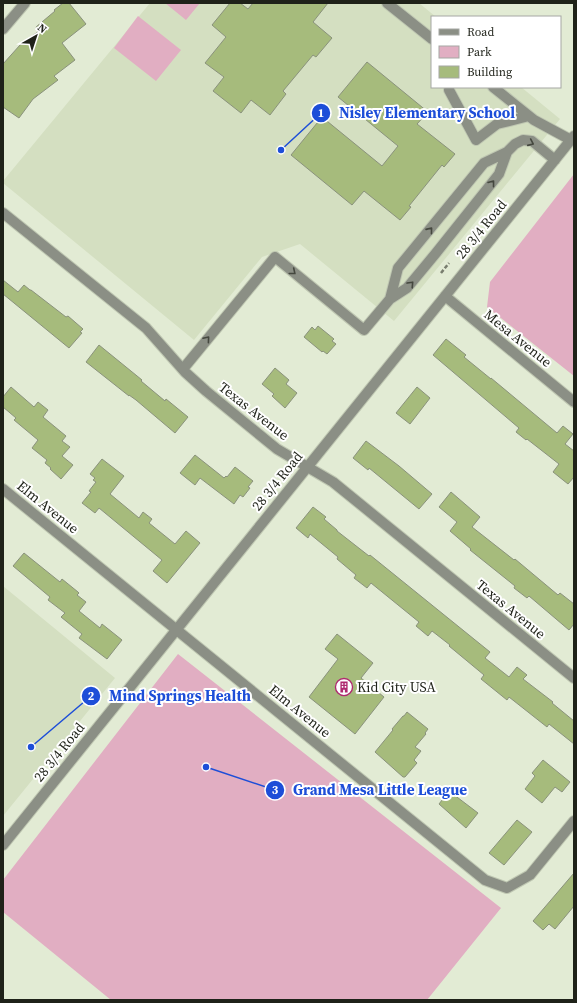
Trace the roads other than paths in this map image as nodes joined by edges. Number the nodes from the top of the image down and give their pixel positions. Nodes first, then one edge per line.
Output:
1 (25, 3) edge
2 (387, 3) edge
3 (3, 29) edge
4 (431, 38) edge
5 (494, 88) edge
6 (449, 90) dead end
7 (529, 116) junction
8 (572, 138) edge
9 (507, 152) junction
10 (555, 160) junction
11 (3, 213) edge
12 (445, 296) junction
13 (390, 299) junction
14 (182, 369) junction
15 (574, 402) edge
16 (307, 466) junction
17 (3, 489) edge
18 (176, 629) junction
19 (574, 678) edge
20 (574, 821) edge
21 (3, 844) edge

1 - 3 street
2 - 4 street
5 - 7 street
6 - 7 street
7 - 8 street
8 - 10 street, 28 3/4 Road
9 -> 10 street
13 -> 9 street
13 -> 9 street
10 - 12 street, 28 3/4 Road
11 - 14 street, Texas Avenue
12 - 15 street, Mesa Avenue
12 - 16 street, 28 3/4 Road
14 -> 13 street
14 - 16 street, Texas Avenue
16 - 18 street, 28 3/4 Road
16 - 19 street, Texas Avenue
17 - 18 street, Elm Avenue
18 - 20 street, Elm Avenue
18 - 21 street, 28 3/4 Road

